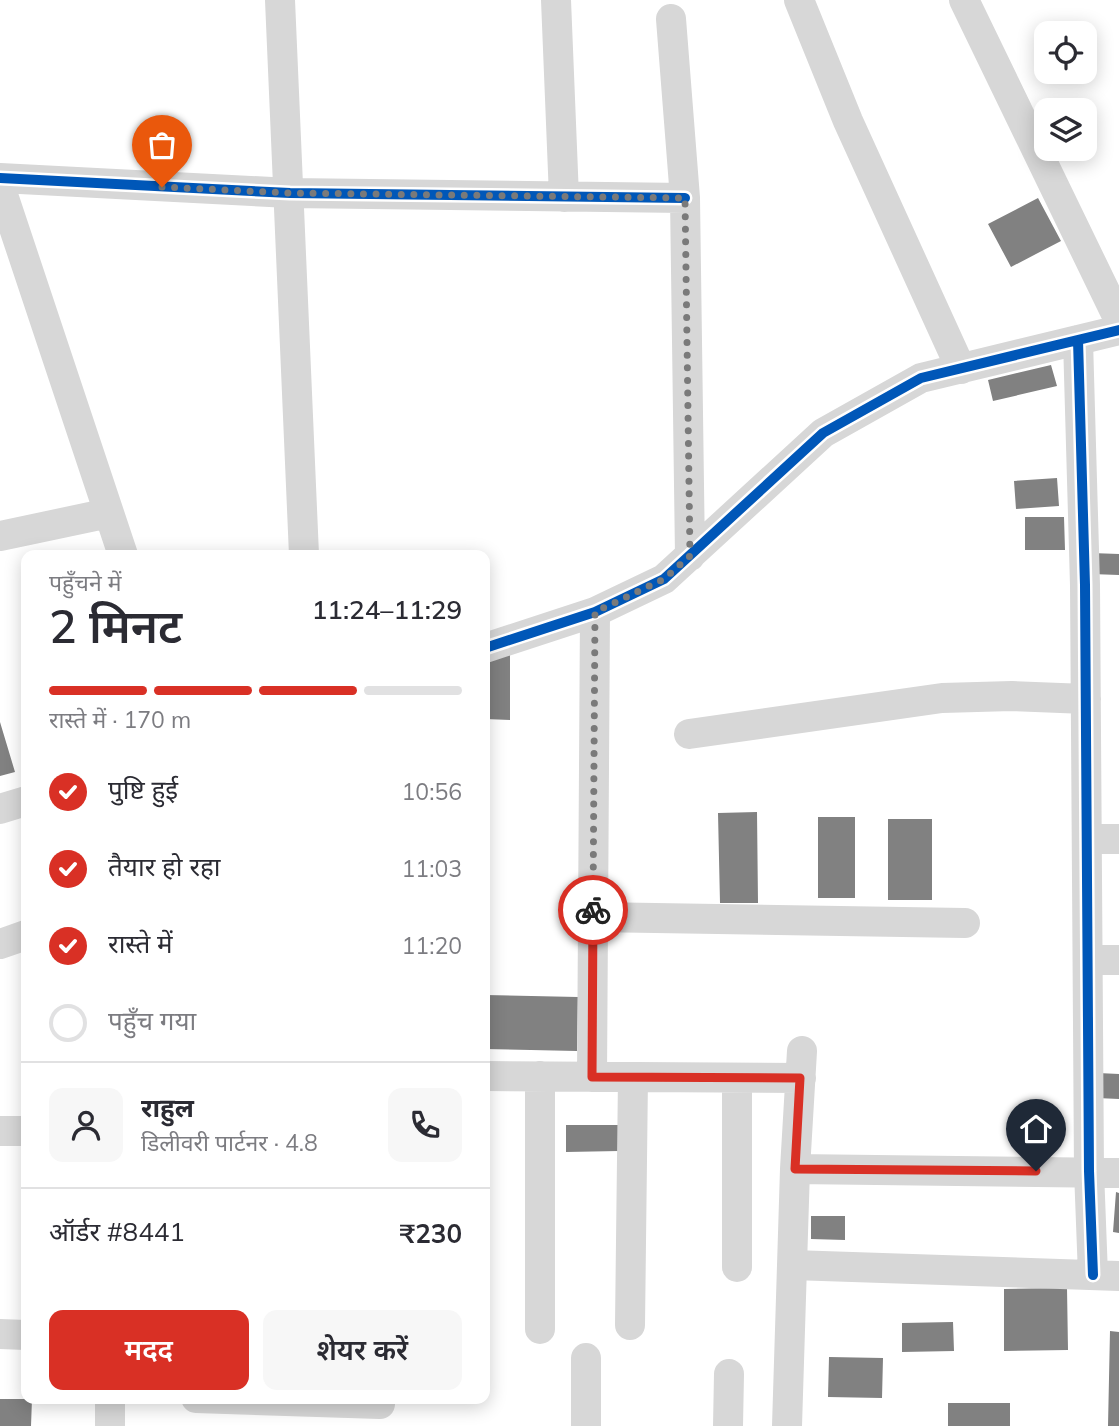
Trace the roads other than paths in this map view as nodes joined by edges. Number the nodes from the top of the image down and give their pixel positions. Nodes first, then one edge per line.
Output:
1 (280, 0) edge
2 (556, 0) edge
3 (799, 0) edge
4 (964, 0) edge
5 (671, 19) dead end
6 (2, 174) edge
7 (290, 193) junction
8 (564, 197) junction
9 (685, 198) junction
10 (1119, 320) edge
11 (1119, 330) edge
12 (1078, 340) junction
13 (961, 369) junction
14 (109, 513) junction
15 (0, 536) edge
16 (121, 550) edge
17 (304, 550) edge
18 (690, 556) junction
19 (595, 612) junction
20 (490, 646) edge
21 (1086, 699) junction
22 (689, 734) dead end
23 (21, 803) edge
24 (0, 809) edge
25 (1087, 839) junction
26 (1119, 839) edge
27 (593, 917) junction
28 (965, 923) dead end
29 (21, 937) edge
30 (0, 944) edge
31 (1088, 960) junction
32 (1119, 960) edge
33 (490, 1076) edge
34 (540, 1076) junction
35 (592, 1077) junction
36 (633, 1077) junction
37 (737, 1078) junction
38 (0, 1131) edge
39 (21, 1132) edge
40 (795, 1169) junction
41 (1090, 1171) junction
42 (1119, 1173) edge
43 (792, 1265) junction
44 (737, 1268) dead end
45 (1106, 1275) edge
46 (630, 1325) dead end
47 (540, 1329) dead end
48 (0, 1334) edge
49 (21, 1335) edge
50 (586, 1358) dead end
51 (729, 1374) dead end
52 (110, 1404) edge
53 (297, 1404) edge
54 (382, 1409) edge
55 (110, 1426) edge
56 (586, 1426) edge
57 (728, 1426) edge
58 (786, 1426) edge

1 - 7 street
2 - 8 street
3 - 13 street
4 - 10 street
5 - 9 street
6 - 7 street
6 - 14 street
7 - 8 street
7 - 17 street
8 - 9 street
9 - 18 street
11 - 12 street
12 - 13 street
12 - 21 street
13 - 18 street
14 - 15 street
14 - 16 street
18 - 19 street
19 - 20 street
19 - 27 street
21 - 22 street
21 - 25 street
23 - 24 street
25 - 26 street
25 - 31 street
27 - 28 street
27 - 35 street
29 - 30 street
31 - 32 street
31 - 41 street
33 - 34 street
34 - 35 street
34 - 47 street
35 - 36 street
36 - 37 street
36 - 46 street
37 - 40 street
37 - 44 street
38 - 39 street
40 - 41 street
40 - 43 street
41 - 42 street
41 - 45 street
43 - 45 street
43 - 58 street
48 - 49 street
50 - 56 street
51 - 57 street
52 - 55 street
53 - 54 street

